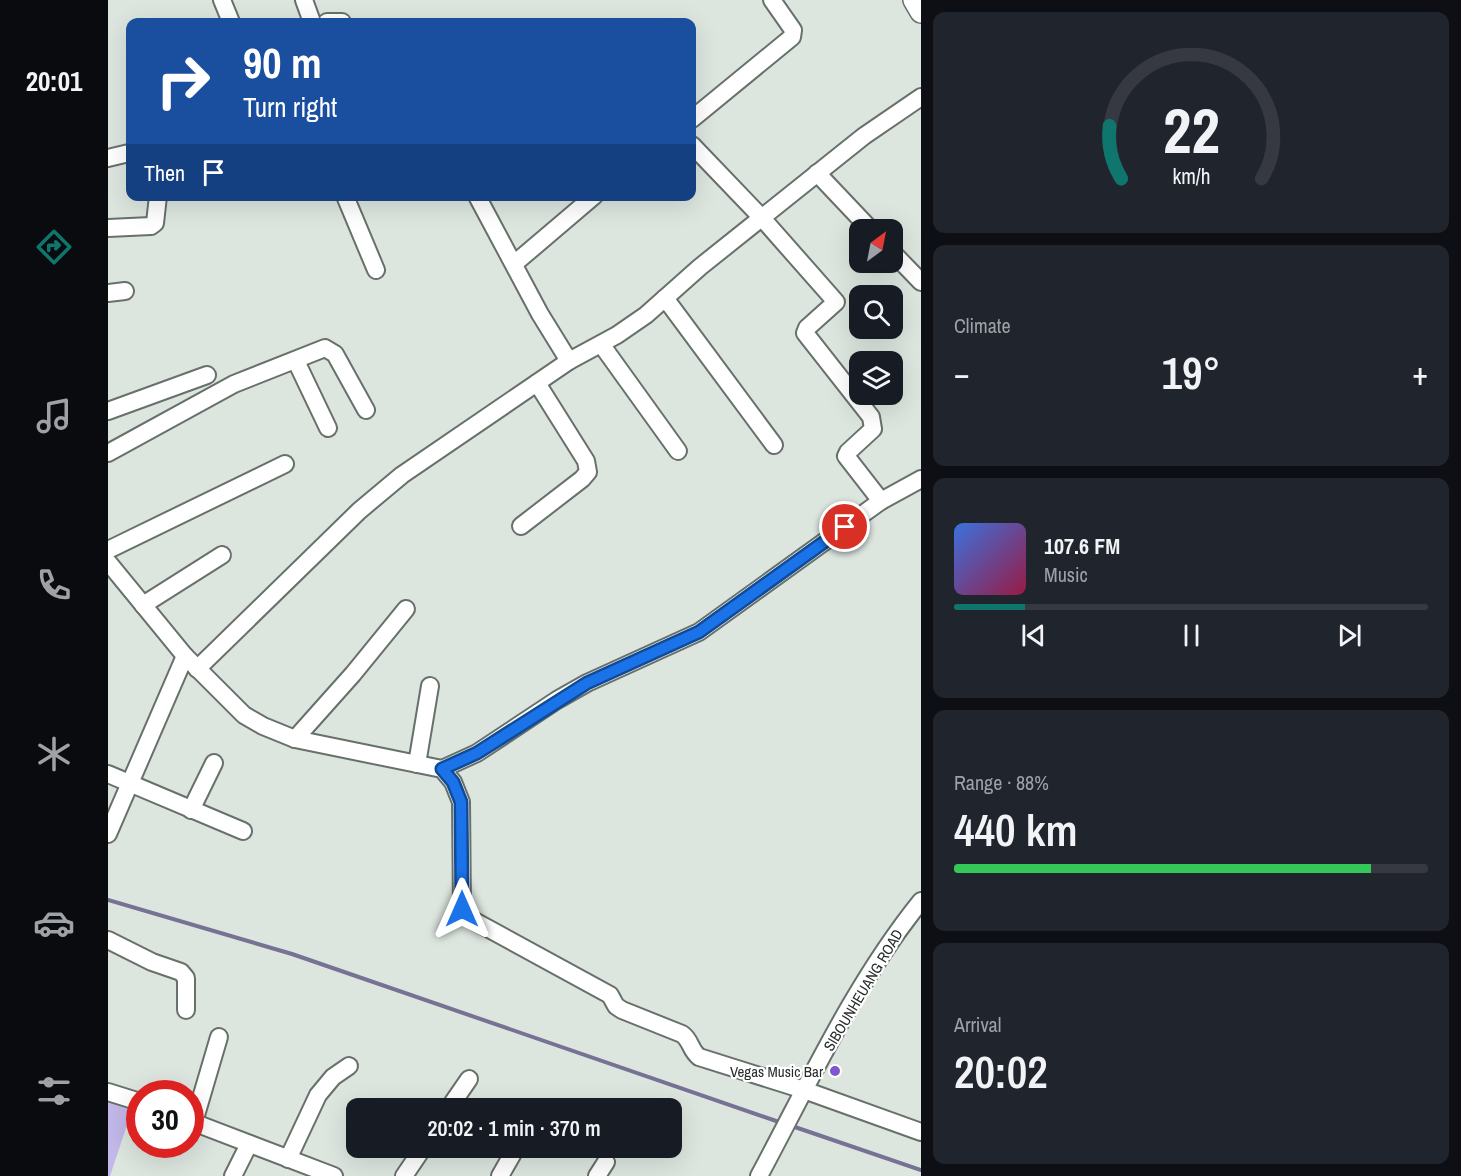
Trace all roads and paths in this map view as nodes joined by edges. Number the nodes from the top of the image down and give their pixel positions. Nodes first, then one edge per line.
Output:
1 (222, 0) edge
2 (304, 0) edge
3 (772, 0) edge
4 (914, 0) edge
5 (921, 12) edge
6 (229, 18) edge
7 (311, 18) edge
8 (921, 96) edge
9 (696, 116) edge
10 (696, 149) edge
11 (126, 154) edge
12 (108, 158) edge
13 (818, 174) junction
14 (157, 201) edge
15 (347, 201) edge
16 (480, 201) edge
17 (588, 201) edge
18 (762, 218) junction
19 (861, 219) edge
20 (108, 228) edge
21 (903, 263) edge
22 (514, 264) junction
23 (376, 270) dead end
24 (921, 282) edge
25 (665, 298) junction
26 (601, 344) junction
27 (296, 361) junction
28 (569, 361) junction
29 (537, 383) junction
30 (202, 401) junction
31 (366, 410) dead end
32 (108, 411) edge
33 (328, 428) dead end
34 (774, 445) dead end
35 (678, 450) dead end
36 (108, 453) edge
37 (285, 464) dead end
38 (921, 479) edge
39 (881, 501) junction
40 (521, 526) dead end
41 (108, 550) edge
42 (222, 555) dead end
43 (108, 562) edge
44 (143, 605) junction
45 (406, 609) dead end
46 (185, 656) junction
47 (196, 669) junction
48 (430, 686) dead end
49 (295, 739) junction
50 (214, 763) dead end
51 (417, 764) junction
52 (442, 769) junction
53 (108, 774) edge
54 (130, 785) junction
55 (191, 810) junction
56 (243, 831) dead end
57 (108, 834) edge
58 (921, 901) edge
59 (108, 940) edge
60 (186, 1010) dead end
61 (219, 1037) dead end
62 (349, 1066) dead end
63 (469, 1079) dead end
64 (204, 1084) edge
65 (108, 1092) edge
66 (802, 1095) junction
67 (126, 1098) edge
68 (456, 1098) edge
69 (204, 1127) edge
70 (921, 1132) edge
71 (249, 1144) junction
72 (288, 1158) junction
73 (416, 1158) edge
74 (510, 1158) edge
75 (311, 1172) edge
76 (233, 1176) edge
77 (334, 1176) edge
78 (404, 1176) edge
79 (500, 1176) edge
80 (759, 1176) edge

1 - 6 street
2 - 7 street
3 - 9 street
4 - 5 main road
8 - 13 street
10 - 18 street
11 - 12 street
13 - 18 street
13 - 19 street
14 - 20 street
15 - 23 street
16 - 22 street
17 - 22 street
18 - 25 street
18 - 39 street
21 - 24 street
22 - 28 street
25 - 26 street
25 - 34 street
26 - 28 street
26 - 35 street
27 - 30 street
27 - 31 street
27 - 33 street
28 - 29 street
29 - 40 street
29 - 47 street
30 - 32 street
30 - 36 street
37 - 41 street
38 - 39 street
39 - 52 street
42 - 44 street
43 - 44 street
44 - 46 street
45 - 49 street
46 - 47 street
46 - 54 street
47 - 49 street
48 - 51 street
49 - 51 street
50 - 55 street
51 - 52 street
52 - 66 street
53 - 54 street
54 - 55 street
54 - 57 street
55 - 56 street
58 - 66 street, SIBOUNHEUANG ROAD
59 - 60 street
61 - 64 street
62 - 72 street
63 - 68 street
65 - 67 street
66 - 70 street
66 - 80 street, SIBOUNHEUANG ROAD
69 - 71 street
71 - 72 street
71 - 76 street
72 - 75 street
73 - 78 street
74 - 79 street
75 - 77 street

